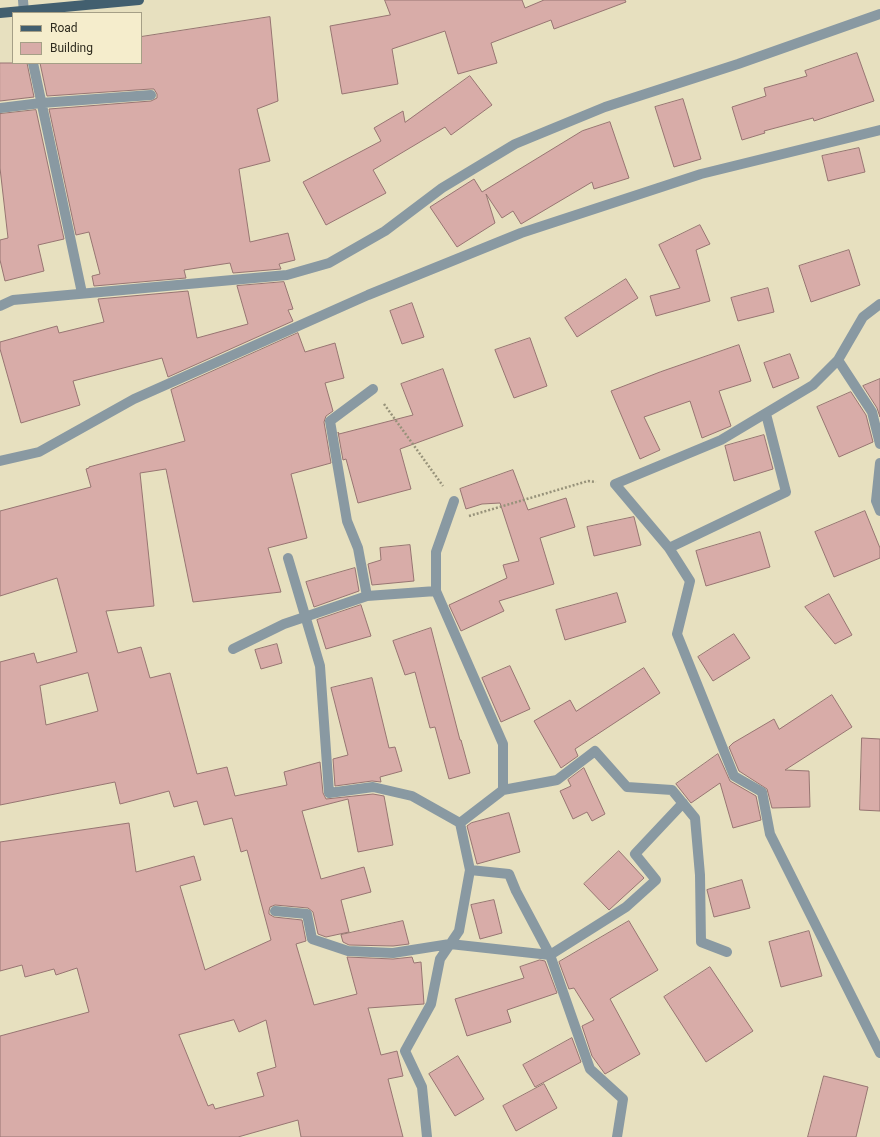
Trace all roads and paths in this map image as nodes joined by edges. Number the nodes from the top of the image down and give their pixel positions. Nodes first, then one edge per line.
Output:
1 (23, 0) edge
2 (139, 0) edge
3 (12, 12) edge
4 (24, 12) edge
5 (0, 13) edge
6 (880, 14) edge
7 (33, 64) edge
8 (151, 95) dead end
9 (41, 103) junction
10 (0, 108) edge
11 (880, 130) edge
12 (82, 294) junction
13 (880, 304) edge
14 (0, 306) edge
15 (838, 360) junction
16 (373, 389) joint
17 (766, 414) junction
18 (880, 444) edge
19 (0, 461) edge
20 (880, 463) edge
21 (615, 484) junction
22 (454, 501) junction
23 (880, 512) edge
24 (669, 548) junction
25 (288, 558) dead end
26 (436, 591) junction
27 (367, 596) junction
28 (304, 617) junction
29 (232, 649) dead end
30 (503, 790) junction
31 (683, 803) junction
32 (460, 823) junction
33 (470, 870) junction
34 (275, 911) dead end
35 (450, 944) junction
36 (728, 952) dead end
37 (550, 955) junction
38 (880, 1053) edge
39 (427, 1137) edge
40 (617, 1137) edge

1 - 4 street
2 - 4 main road
3 - 5 main road
6 - 12 street
7 - 9 street
8 - 9 street
9 - 10 street
9 - 12 street
11 - 19 street
12 - 14 street
13 - 15 street
15 - 17 street
15 - 18 street
16 - 22 path
16 - 27 street
17 - 21 street
17 - 24 street
20 - 23 street
21 - 22 path
21 - 24 street
22 - 26 street
24 - 38 street
25 - 28 street
26 - 27 street
26 - 30 street
27 - 28 street
28 - 29 street
28 - 32 street
30 - 31 street
30 - 32 street
31 - 36 street
31 - 37 street
32 - 33 street
33 - 35 street
33 - 37 street
34 - 35 street
35 - 37 street
35 - 39 street
37 - 40 street

